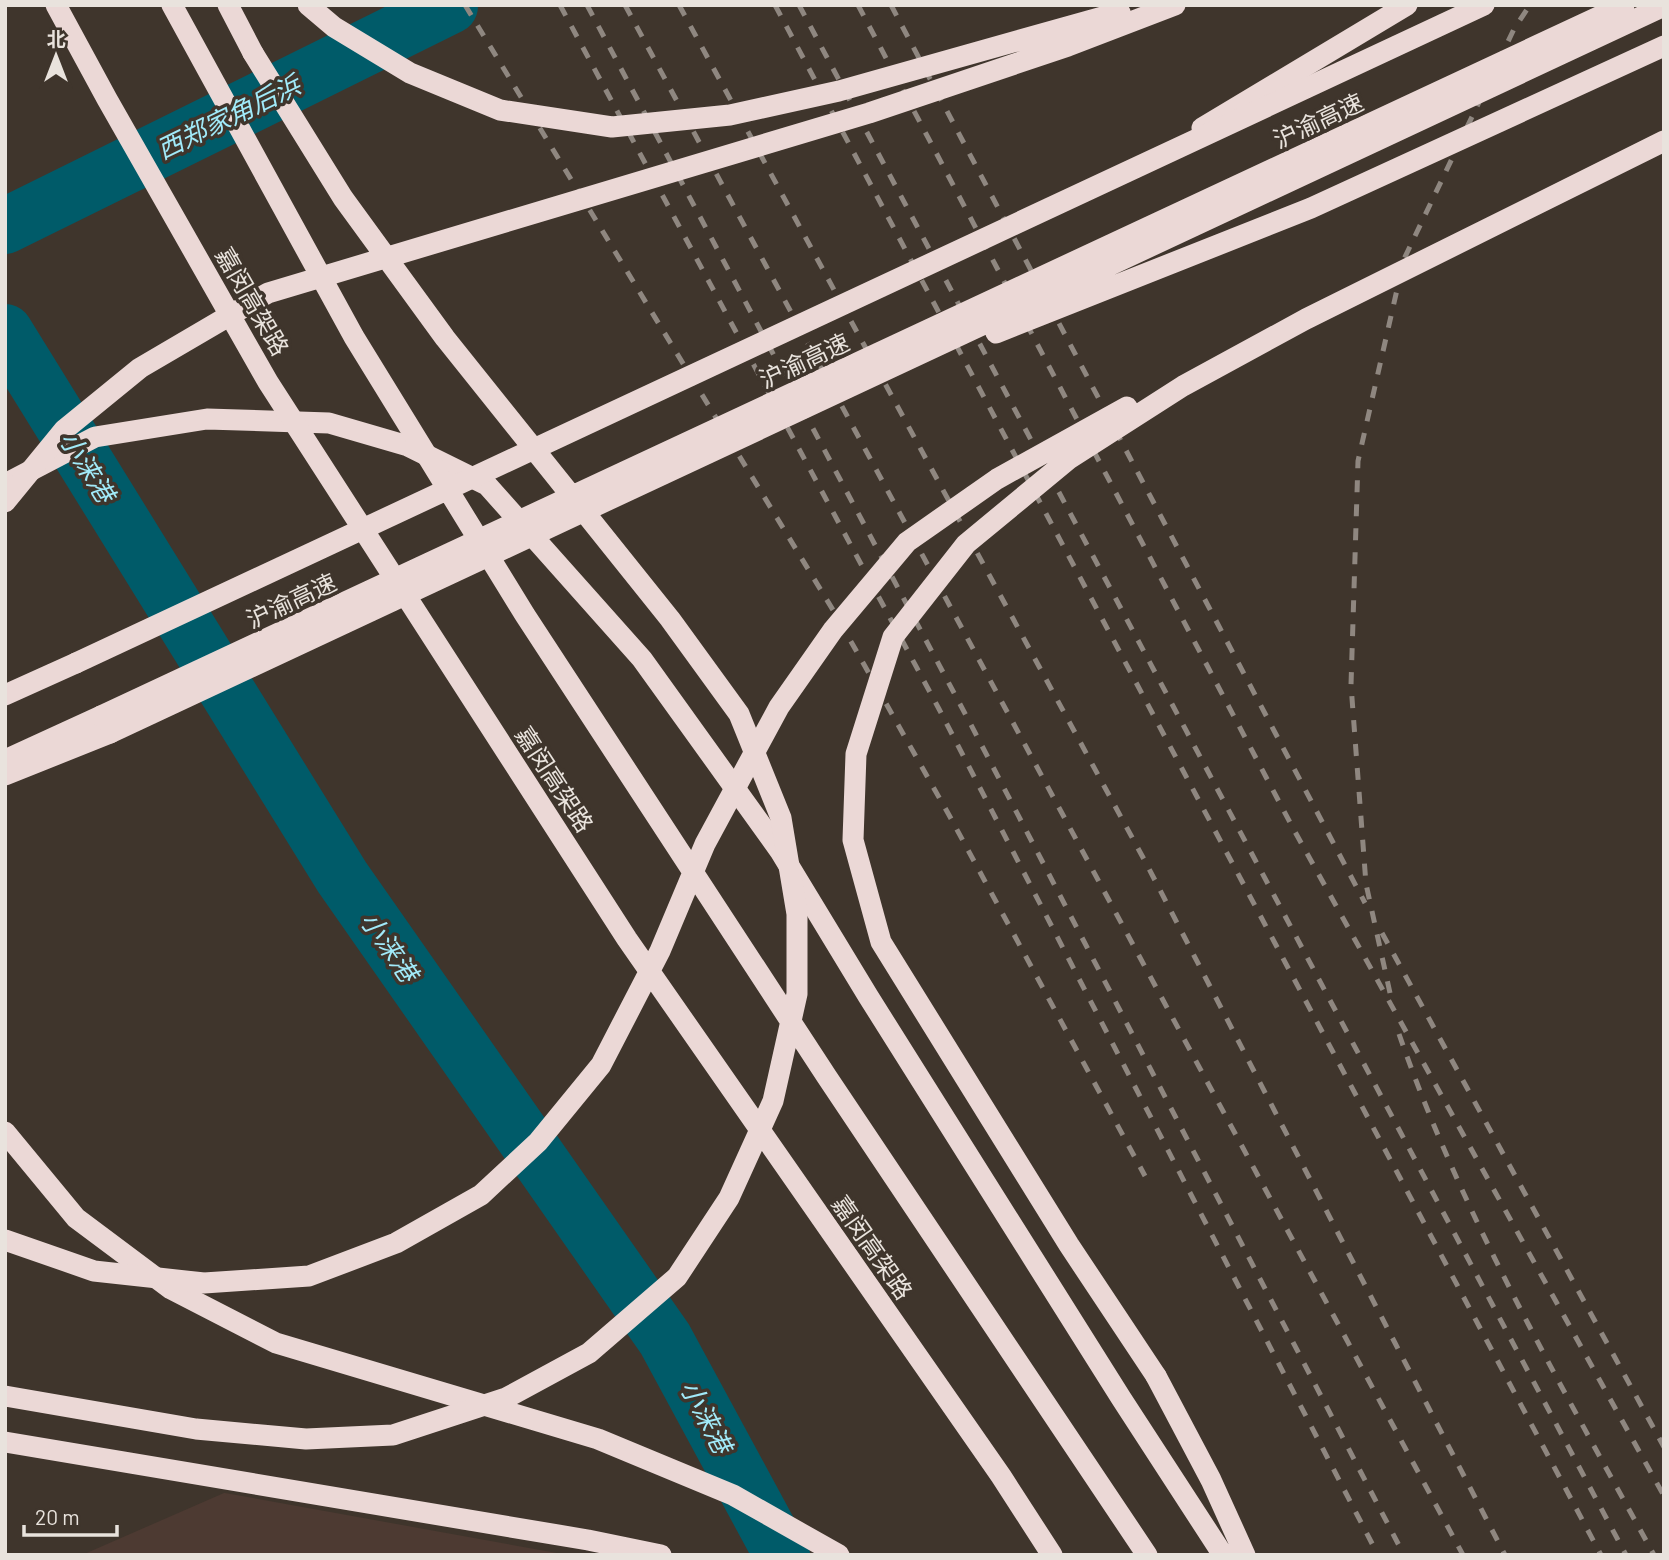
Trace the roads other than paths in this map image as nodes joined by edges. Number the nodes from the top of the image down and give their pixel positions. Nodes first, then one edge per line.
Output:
1 (56, 5) edge
2 (172, 5) edge
3 (228, 5) edge
4 (308, 5) edge
5 (1142, 5) edge
6 (1175, 5) edge
7 (1407, 5) edge
8 (1484, 5) edge
9 (1624, 5) edge
10 (1664, 6) edge
11 (1664, 46) edge
12 (1664, 141) edge
13 (1134, 169) junction
14 (1306, 319) junction
15 (808, 407) junction
16 (5, 484) edge
17 (5, 502) edge
18 (5, 695) edge
19 (5, 760) edge
20 (5, 775) edge
21 (5, 1132) edge
22 (5, 1240) edge
23 (5, 1396) edge
24 (5, 1442) edge
25 (661, 1555) edge
26 (839, 1555) edge
27 (1052, 1555) edge
28 (1147, 1555) edge
29 (1223, 1555) edge
30 (1245, 1555) edge

1 - 27 highway, 嘉闵高架路, bridge
2 - 28 highway, bridge
3 - 23 highway, bridge
4 - 5 highway, bridge
6 - 17 highway, bridge
7 - 13 highway, bridge
8 - 13 highway, 沪渝高速, bridge
9 - 19 highway, 沪渝高速, bridge
10 - 15 highway, bridge
11 - 15 highway, bridge
12 - 14 highway, bridge
13 - 18 highway, 沪渝高速, bridge
14 - 22 highway, bridge
14 - 30 highway, bridge
15 - 20 highway, bridge
16 - 29 highway, bridge
21 - 26 highway, bridge
24 - 25 highway

